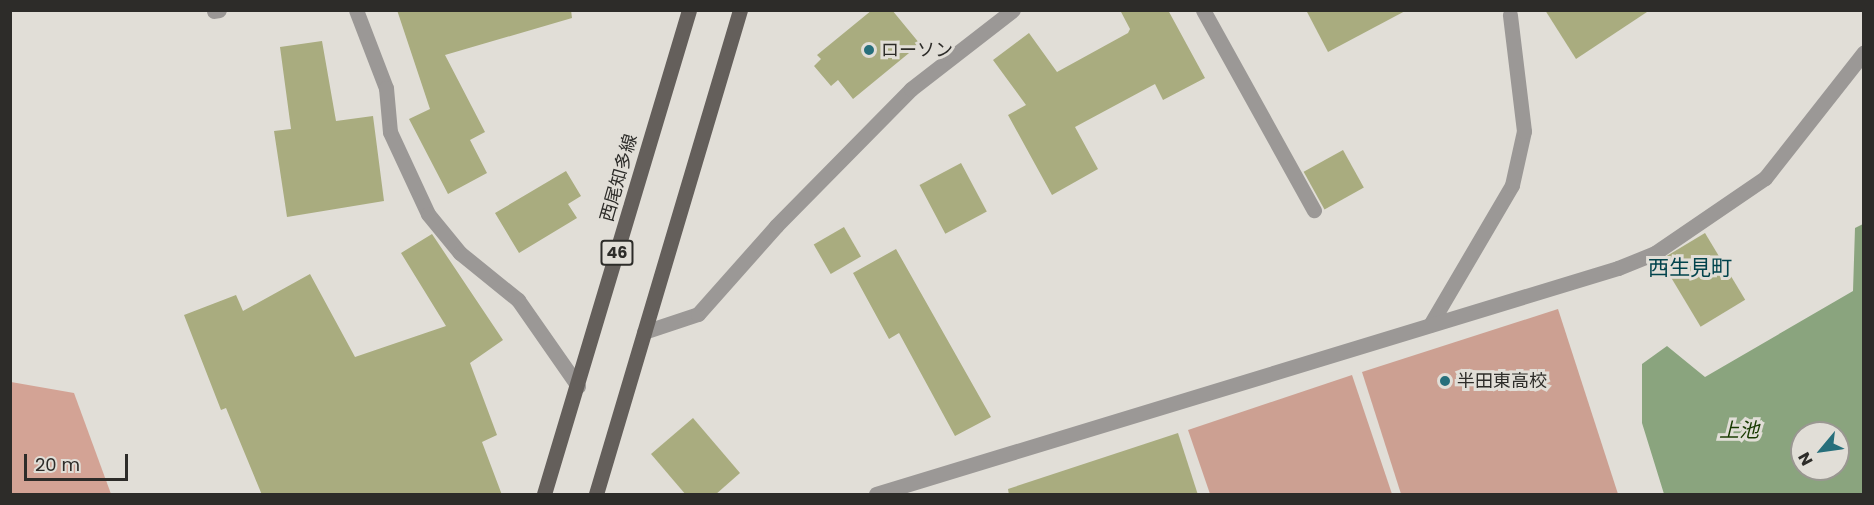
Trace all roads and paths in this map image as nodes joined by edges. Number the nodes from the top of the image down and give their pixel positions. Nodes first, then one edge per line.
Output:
1 (219, 10) edge
2 (356, 10) edge
3 (689, 10) edge
4 (740, 10) edge
5 (1013, 10) edge
6 (1203, 10) edge
7 (214, 11) edge
8 (1510, 15) dead end
9 (1863, 52) edge
10 (1314, 210) dead end
11 (1431, 326) junction
12 (644, 332) junction
13 (578, 386) junction
14 (544, 495) edge
15 (596, 495) edge
16 (876, 495) edge

1 - 7 street
2 - 13 street
3 - 13 main road, 西尾知多線 / 46
4 - 12 main road
5 - 12 street
6 - 10 street
8 - 11 street
9 - 11 street
11 - 16 street
12 - 15 main road
13 - 14 main road, 西尾知多線 / 46

